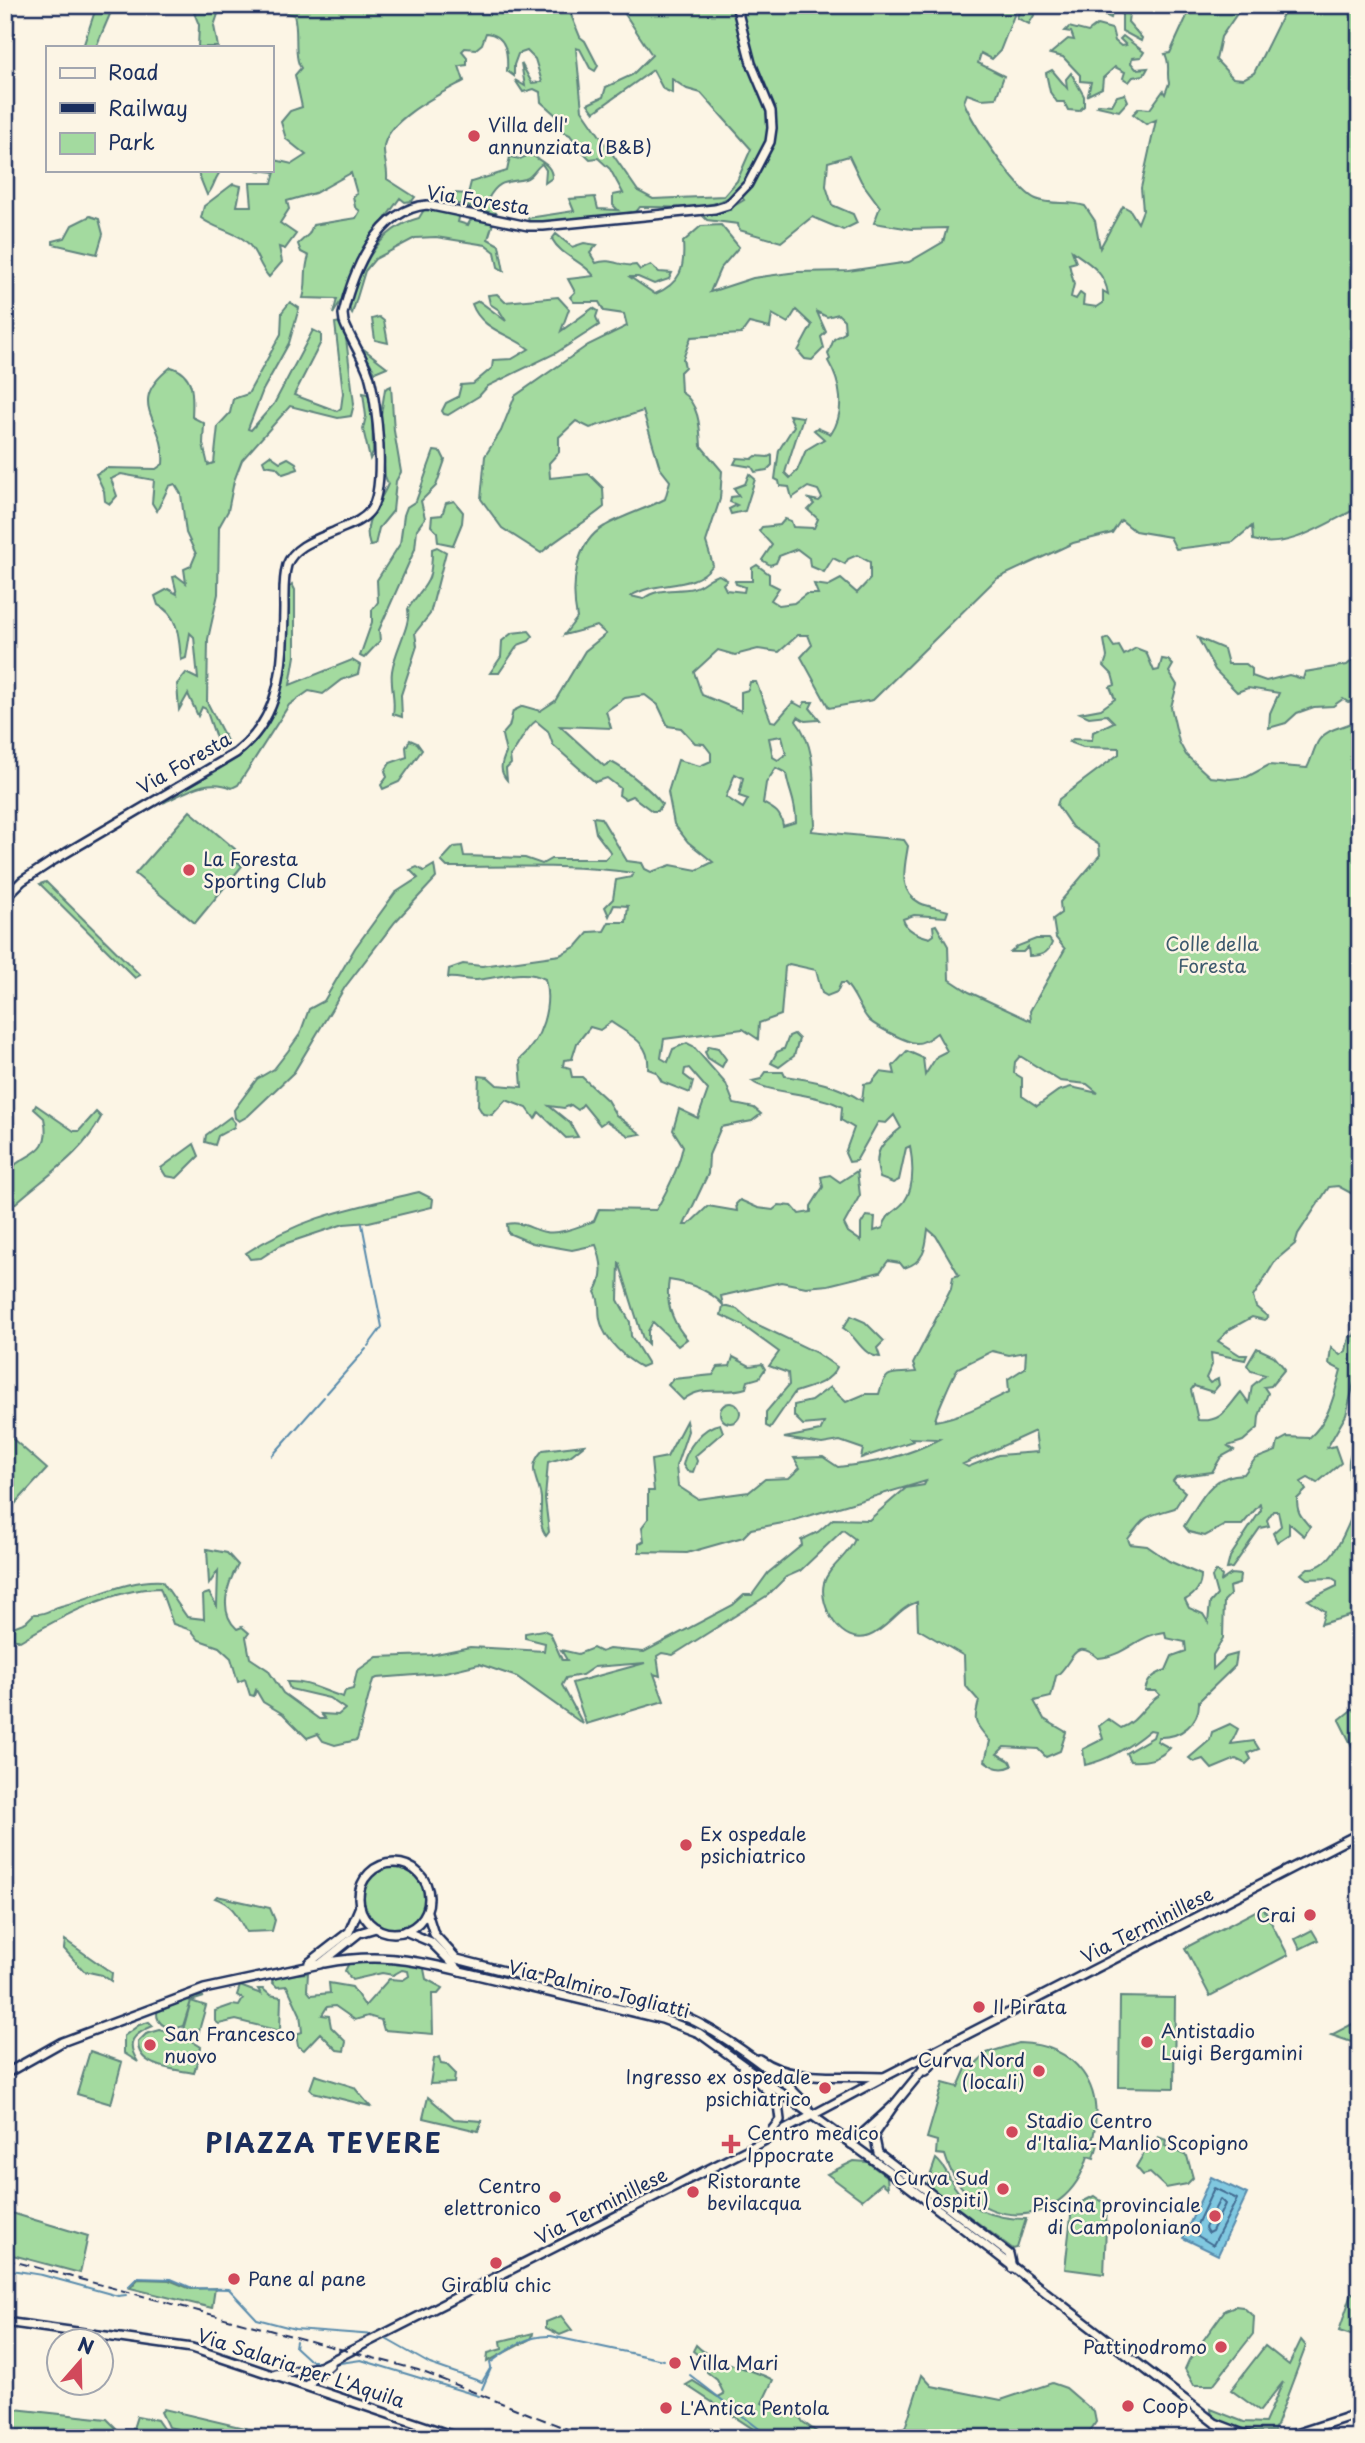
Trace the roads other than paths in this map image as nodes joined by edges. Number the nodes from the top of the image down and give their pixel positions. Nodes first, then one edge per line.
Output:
1 (736, 5) edge
2 (5, 898) edge
3 (1360, 1833) edge
4 (360, 1906) junction
5 (427, 1912) junction
6 (376, 1928) junction
7 (405, 1931) junction
8 (320, 1964) junction
9 (298, 1968) junction
10 (460, 1971) junction
11 (719, 2035) junction
12 (708, 2038) junction
13 (948, 2044) junction
14 (921, 2058) junction
15 (5, 2074) edge
16 (884, 2077) junction
17 (908, 2089) junction
18 (894, 2105) junction
19 (827, 2108) junction
20 (812, 2116) junction
21 (830, 2128) junction
22 (760, 2143) junction
23 (851, 2144) junction
24 (1012, 2269) junction
25 (5, 2322) edge
26 (327, 2364) junction
27 (276, 2374) junction
28 (321, 2376) junction
29 (307, 2385) junction
30 (333, 2395) junction
31 (1360, 2413) edge
32 (460, 2438) edge
33 (1254, 2438) edge
34 (1283, 2438) edge

1 - 2 main road, Via Foresta
3 - 13 main road, Via Terminillese
4 - 5 main road
4 - 6 main road
4 - 9 main road
5 - 7 main road
5 - 11 main road, Via Palmiro Togliatti
6 - 7 main road
6 - 8 main road
7 - 10 main road
8 - 9 main road
8 - 10 main road, Via Palmiro Togliatti
9 - 15 main road
10 - 12 main road, Via Palmiro Togliatti
11 - 16 main road
11 - 20 main road, Via Palmiro Togliatti
12 - 20 main road, Via Palmiro Togliatti
12 - 22 main road
13 - 14 main road, Via Terminillese
13 - 17 main road
14 - 16 main road, Via Terminillese
14 - 17 main road
16 - 19 main road, Via Terminillese
17 - 18 main road
18 - 23 main road
18 - 24 main road
19 - 20 main road, Via Terminillese
19 - 21 main road
20 - 21 main road
20 - 22 main road, Via Terminillese
21 - 23 main road
22 - 26 main road, Via Terminillese
23 - 24 main road
24 - 33 main road
25 - 27 main road, Via Salaria per L'Aquila
26 - 27 main road
26 - 28 main road, Via Terminillese
26 - 29 main road
27 - 29 main road, Via Salaria per L'Aquila
28 - 29 main road, Via Terminillese
28 - 30 main road
29 - 30 main road, Via Salaria per L'Aquila
30 - 32 main road, Via Salaria per L'Aquila
31 - 34 main road

